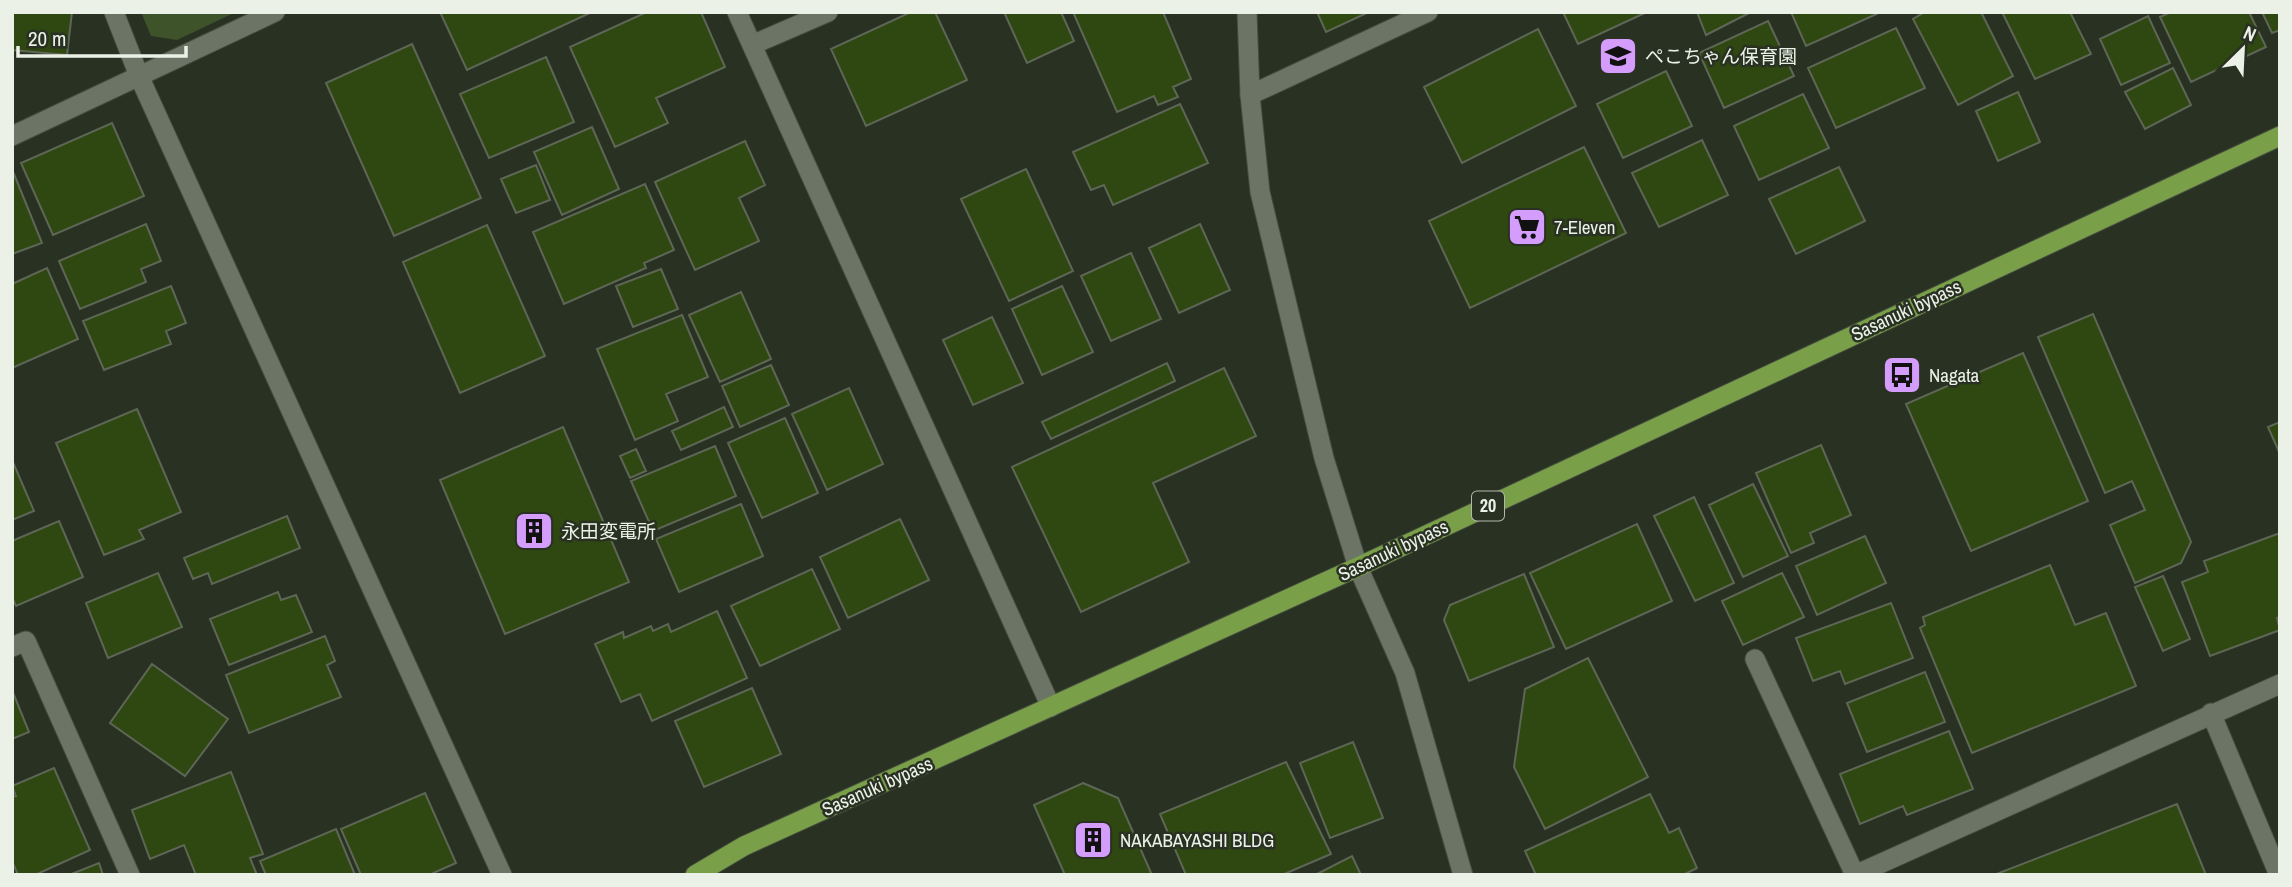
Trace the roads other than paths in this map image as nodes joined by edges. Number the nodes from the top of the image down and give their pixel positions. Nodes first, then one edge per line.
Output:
1 (114, 12) edge
2 (275, 12) edge
3 (737, 12) edge
4 (828, 12) edge
5 (1247, 12) edge
6 (1428, 12) edge
7 (752, 45) junction
8 (139, 76) junction
9 (1250, 95) junction
10 (12, 136) edge
11 (2280, 136) edge
12 (1358, 567) junction
13 (12, 647) edge
14 (1755, 659) dead end
15 (2280, 684) edge
16 (1051, 707) junction
17 (2211, 713) junction
18 (1861, 873) edge
19 (130, 875) edge
20 (502, 875) edge
21 (695, 875) edge
22 (1463, 875) edge
23 (2279, 875) edge

1 - 8 street
2 - 8 street
3 - 7 street
4 - 7 street
5 - 9 street
6 - 9 street
7 - 16 street
8 - 10 street
8 - 20 street
9 - 12 street
11 - 12 main road, Sasanuki bypass / 20
12 - 16 main road, Sasanuki bypass / 20
12 - 22 street
13 - 19 street
14 - 18 street
15 - 17 street
16 - 21 main road, Sasanuki bypass / 20
17 - 18 street
17 - 23 street

